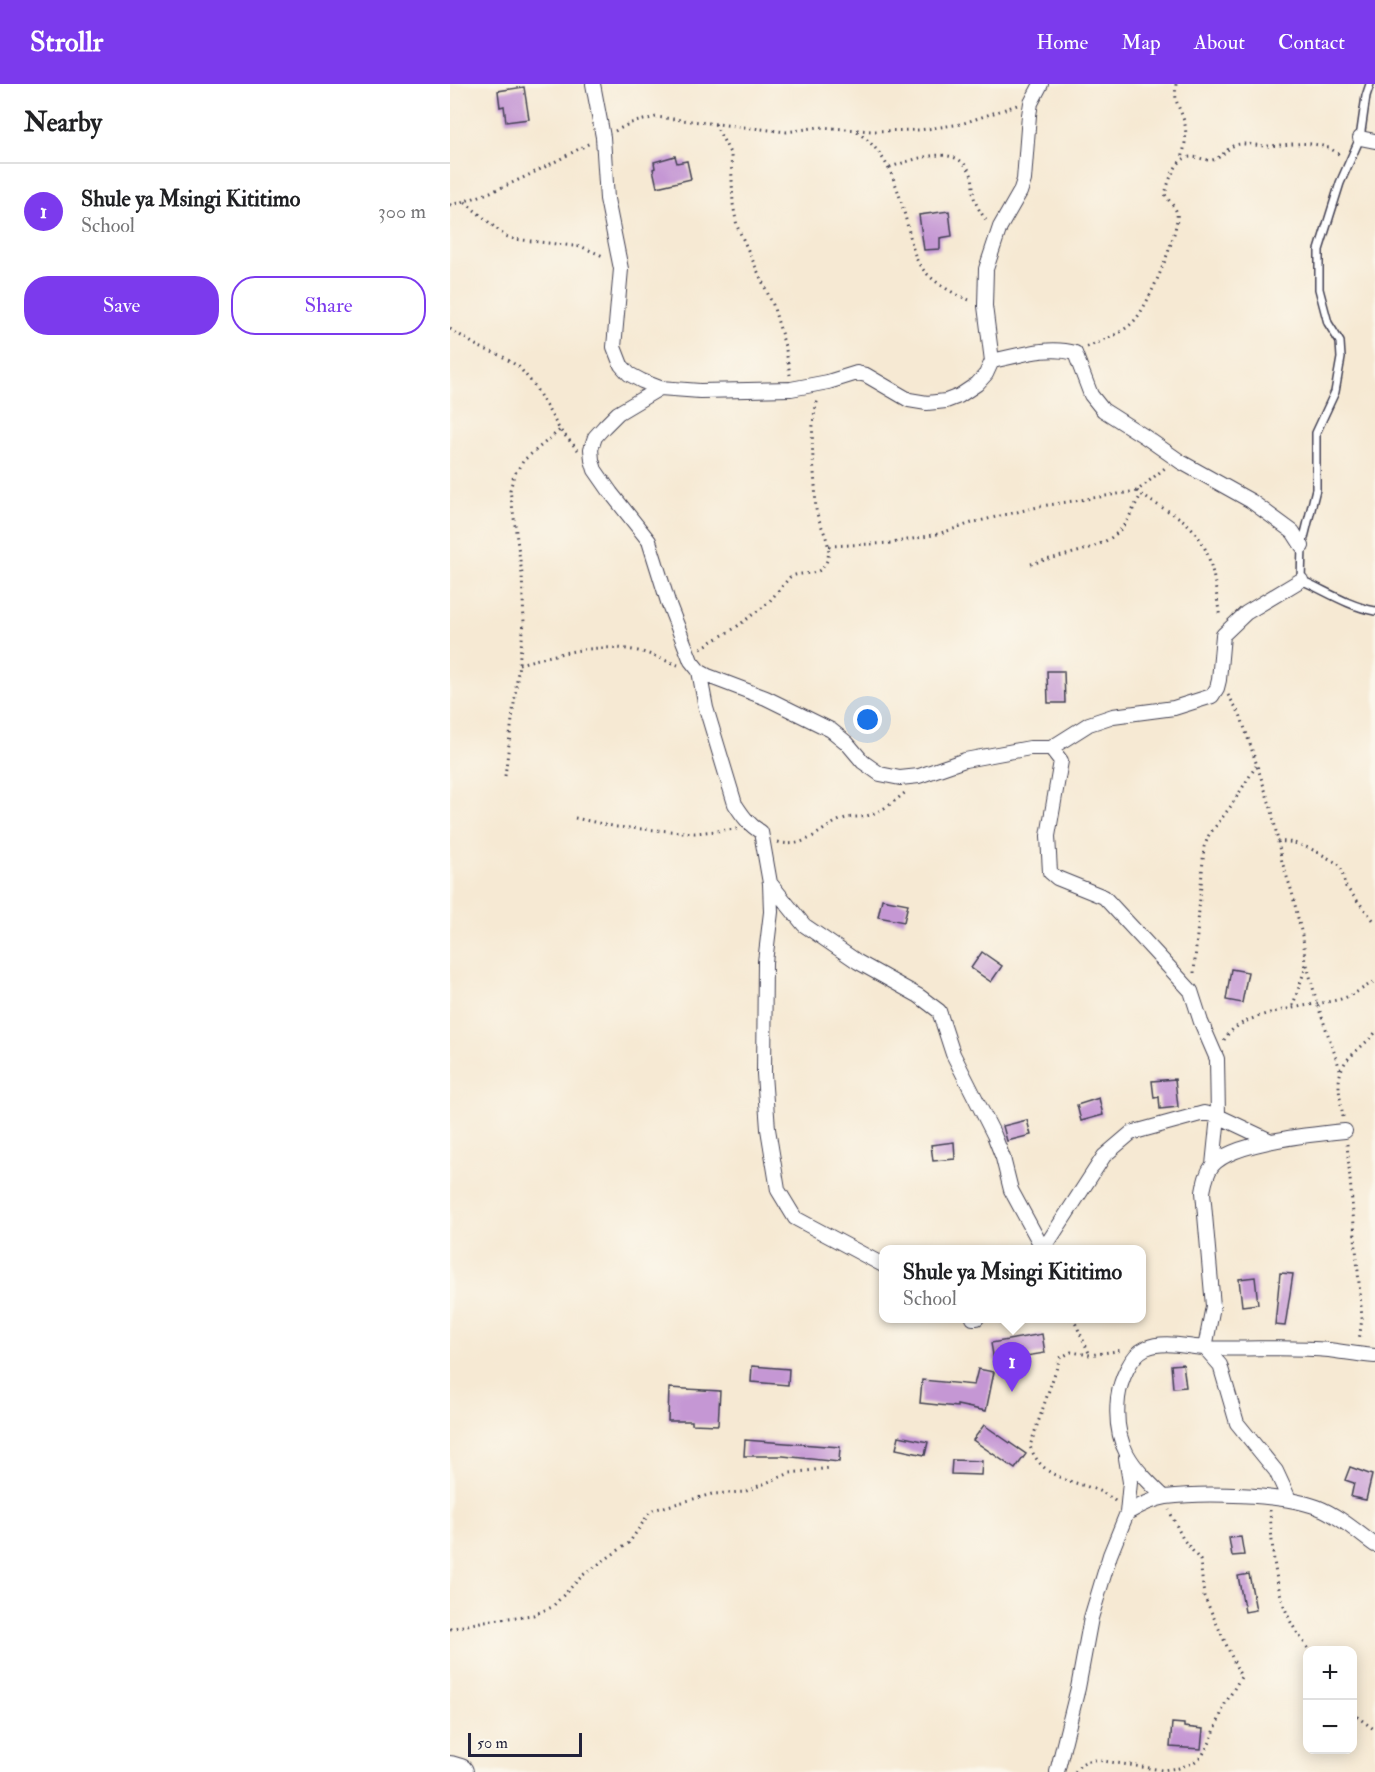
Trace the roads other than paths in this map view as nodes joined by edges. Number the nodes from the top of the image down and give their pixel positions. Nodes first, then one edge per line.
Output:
1 (593, 84) edge
2 (1041, 84) edge
3 (1370, 84) edge
4 (1360, 138) junction
5 (1375, 141) edge
6 (992, 361) junction
7 (660, 388) junction
8 (1302, 546) junction
9 (1301, 580) junction
10 (1375, 611) edge
11 (697, 669) junction
12 (1051, 748) junction
13 (770, 883) junction
14 (1218, 1116) junction
15 (1345, 1131) road end
16 (1271, 1141) junction
17 (1213, 1165) junction
18 (1041, 1245) edge
19 (1046, 1245) edge
20 (879, 1262) edge
21 (1205, 1348) junction
22 (1375, 1356) edge
23 (1125, 1453) junction
24 (1164, 1497) junction
25 (1289, 1499) junction
26 (1127, 1513) junction
27 (1375, 1545) edge
28 (450, 1770) edge
29 (460, 1772) edge
30 (1057, 1772) edge

1 - 7 street
2 - 6 street
3 - 4 lane
4 - 5 street
4 - 8 lane
6 - 7 street
6 - 8 street
7 - 11 street
8 - 9 lane
9 - 10 lane
9 - 12 street
11 - 12 street
11 - 13 street
12 - 14 street
13 - 18 street
13 - 20 street
14 - 16 street
14 - 17 street
14 - 19 street
15 - 16 street
16 - 17 street
17 - 21 street
21 - 22 street
21 - 23 street
21 - 25 street
23 - 24 street
23 - 26 street
24 - 25 street
24 - 26 street
25 - 27 street
26 - 30 street
28 - 29 highway

